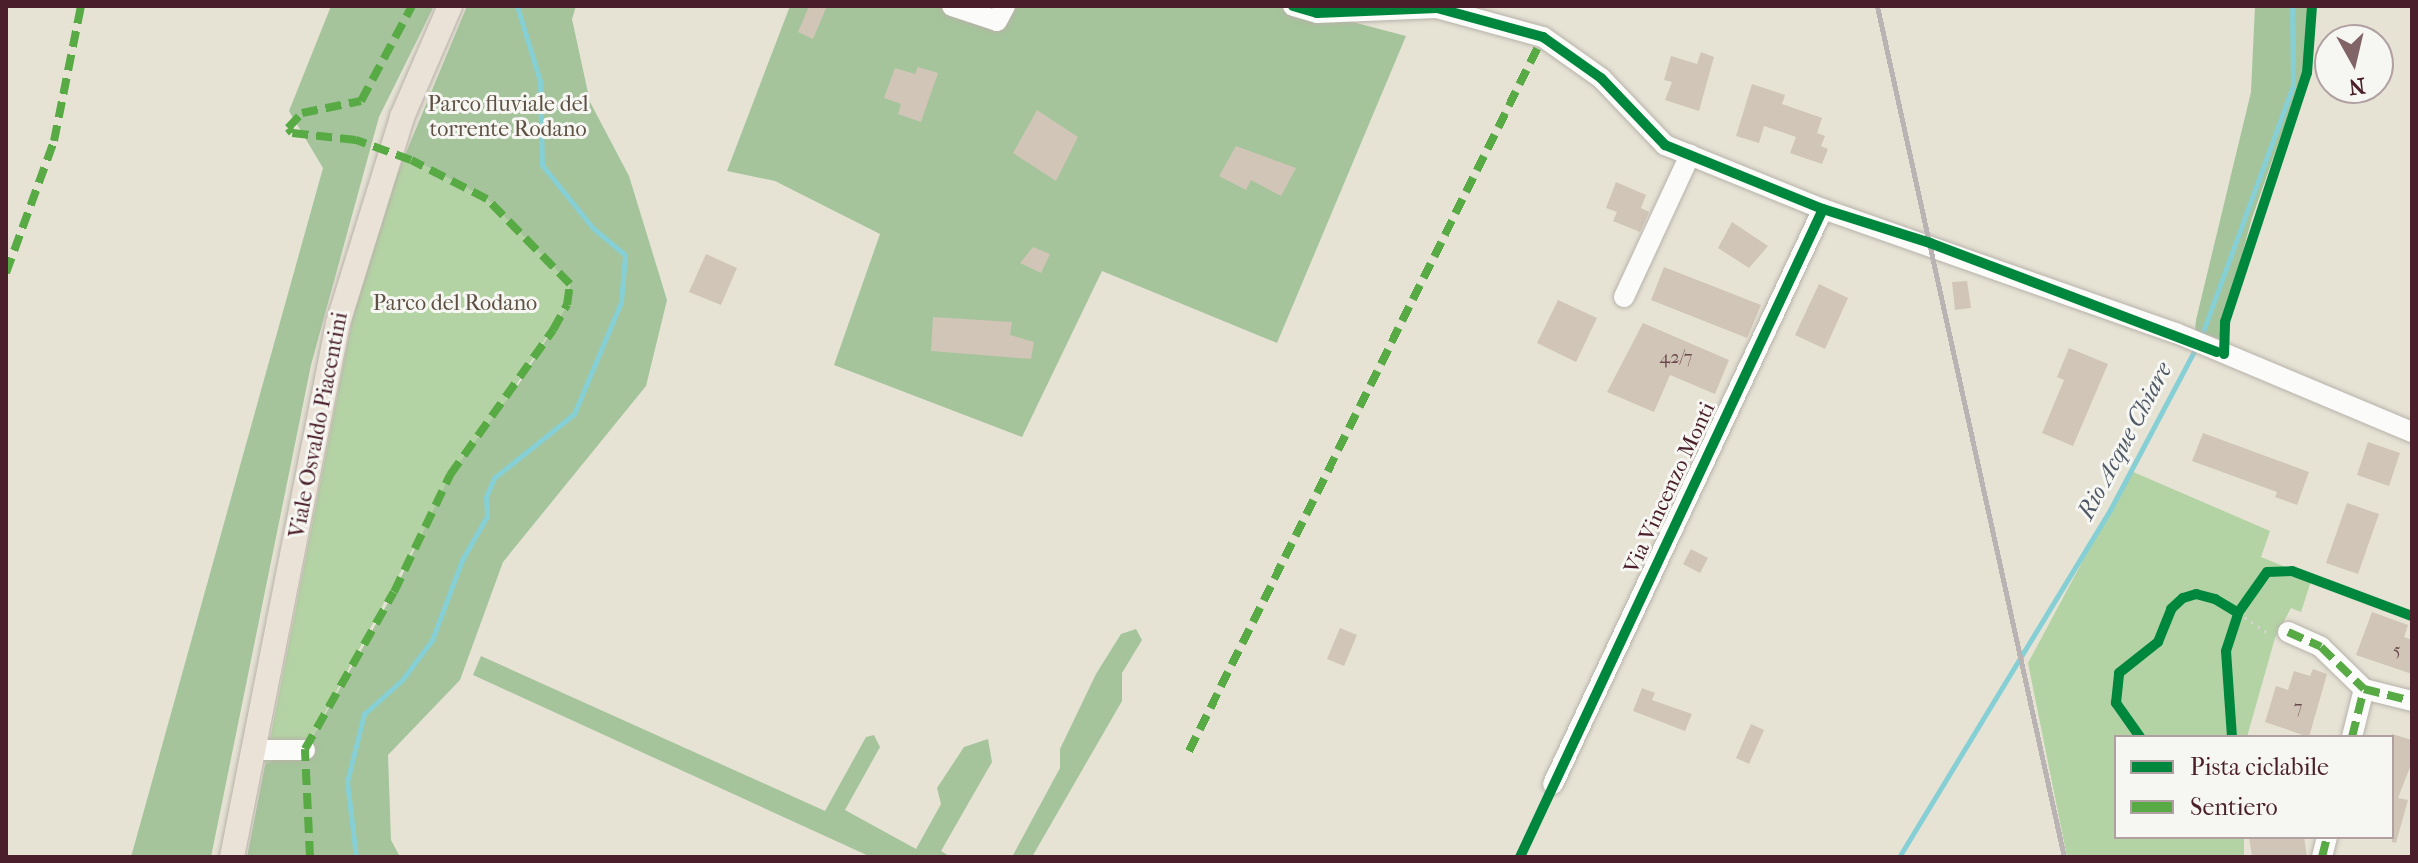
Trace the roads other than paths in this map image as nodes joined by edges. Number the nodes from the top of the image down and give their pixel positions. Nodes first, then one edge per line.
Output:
1 (450, 6) edge
2 (952, 6) edge
3 (1005, 6) edge
4 (1293, 6) edge
5 (1690, 155) junction
6 (1823, 209) junction
7 (1624, 297) dead end
8 (2412, 432) edge
9 (2282, 635) road end
10 (2364, 689) junction
11 (2412, 701) edge
12 (2352, 735) edge
13 (253, 750) junction
14 (305, 750) dead end
15 (1553, 784) dead end
16 (232, 857) edge

1 - 13 main road, Viale Osvaldo Piacentini
2 - 3 street
4 - 5 street
5 - 6 street
5 - 7 street
6 - 8 street
6 - 15 street, Via Vincenzo Monti
9 - 10 street
10 - 11 street
10 - 12 street
13 - 14 street
13 - 16 main road, Viale Osvaldo Piacentini

